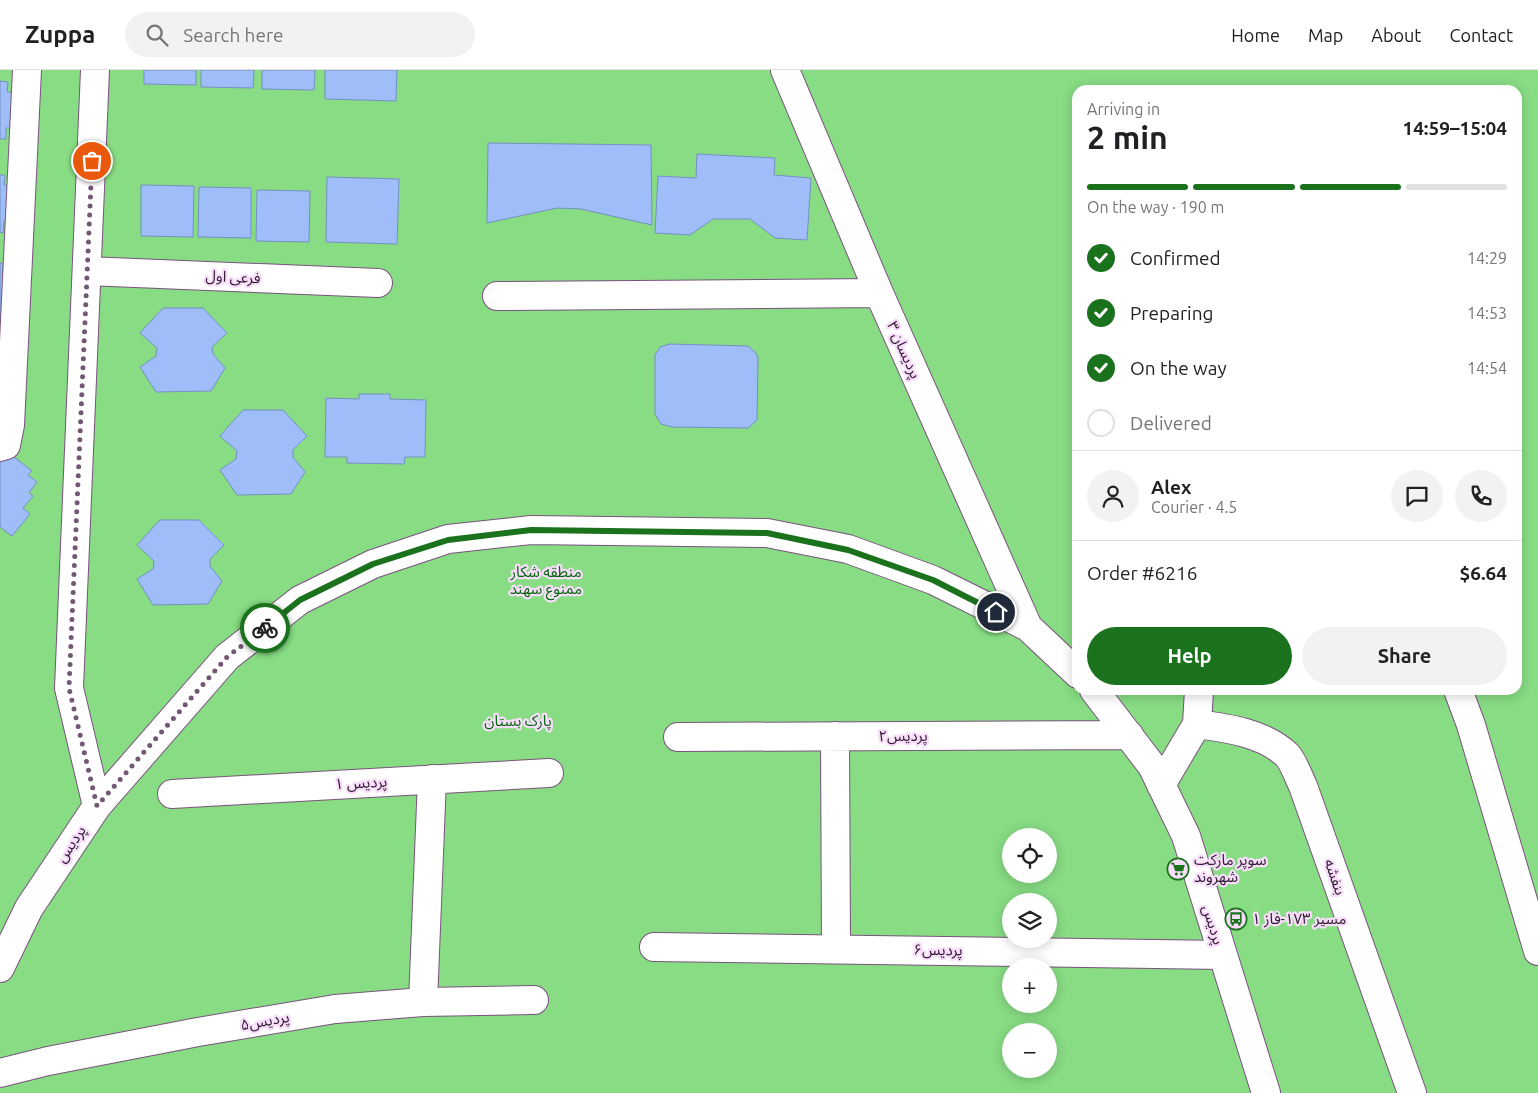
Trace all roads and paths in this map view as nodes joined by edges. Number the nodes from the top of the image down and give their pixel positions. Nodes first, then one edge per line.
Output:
1 (27, 70) edge
2 (95, 70) edge
3 (785, 70) edge
4 (87, 271) junction
5 (378, 284) dead end
6 (879, 294) junction
7 (497, 296) dead end
8 (0, 447) edge
9 (1028, 627) junction
10 (1072, 668) edge
11 (1098, 695) edge
12 (1199, 695) edge
13 (1460, 695) edge
14 (1197, 724) junction
15 (835, 736) junction
16 (1129, 736) junction
17 (678, 737) dead end
18 (549, 773) dead end
19 (432, 779) junction
20 (1161, 785) junction
21 (172, 794) dead end
22 (97, 806) junction
23 (6, 942) edge
24 (654, 947) dead end
25 (836, 949) junction
26 (1538, 951) edge
27 (1223, 955) junction
28 (0, 968) edge
29 (534, 1000) dead end
30 (423, 1002) junction
31 (0, 1074) edge
32 (1266, 1093) edge
33 (1412, 1093) edge

1 - 8 street
2 - 4 street
3 - 6 street, پردیسان ۳
4 - 5 street, فرعی اول
4 - 22 street
6 - 7 street
6 - 9 street, پردیسان ۳
9 - 10 street, پردیس
9 - 22 street, پردیس
11 - 16 street, پردیس
12 - 14 street
13 - 26 street
14 - 20 street
14 - 33 street, بنفشه
15 - 16 street, پردیس۲
15 - 17 street, پردیس۲
15 - 25 street
16 - 20 street, پردیس
18 - 19 street, پردیس ۱
19 - 21 street, پردیس ۱
19 - 30 street
20 - 27 street, پردیس
22 - 23 street, پردیس
23 - 28 street, پردیس
24 - 25 street, پردیس۶
25 - 27 street, پردیس۶
27 - 32 street, پردیس
29 - 30 street, پردیس۵
30 - 31 street, پردیس۵

